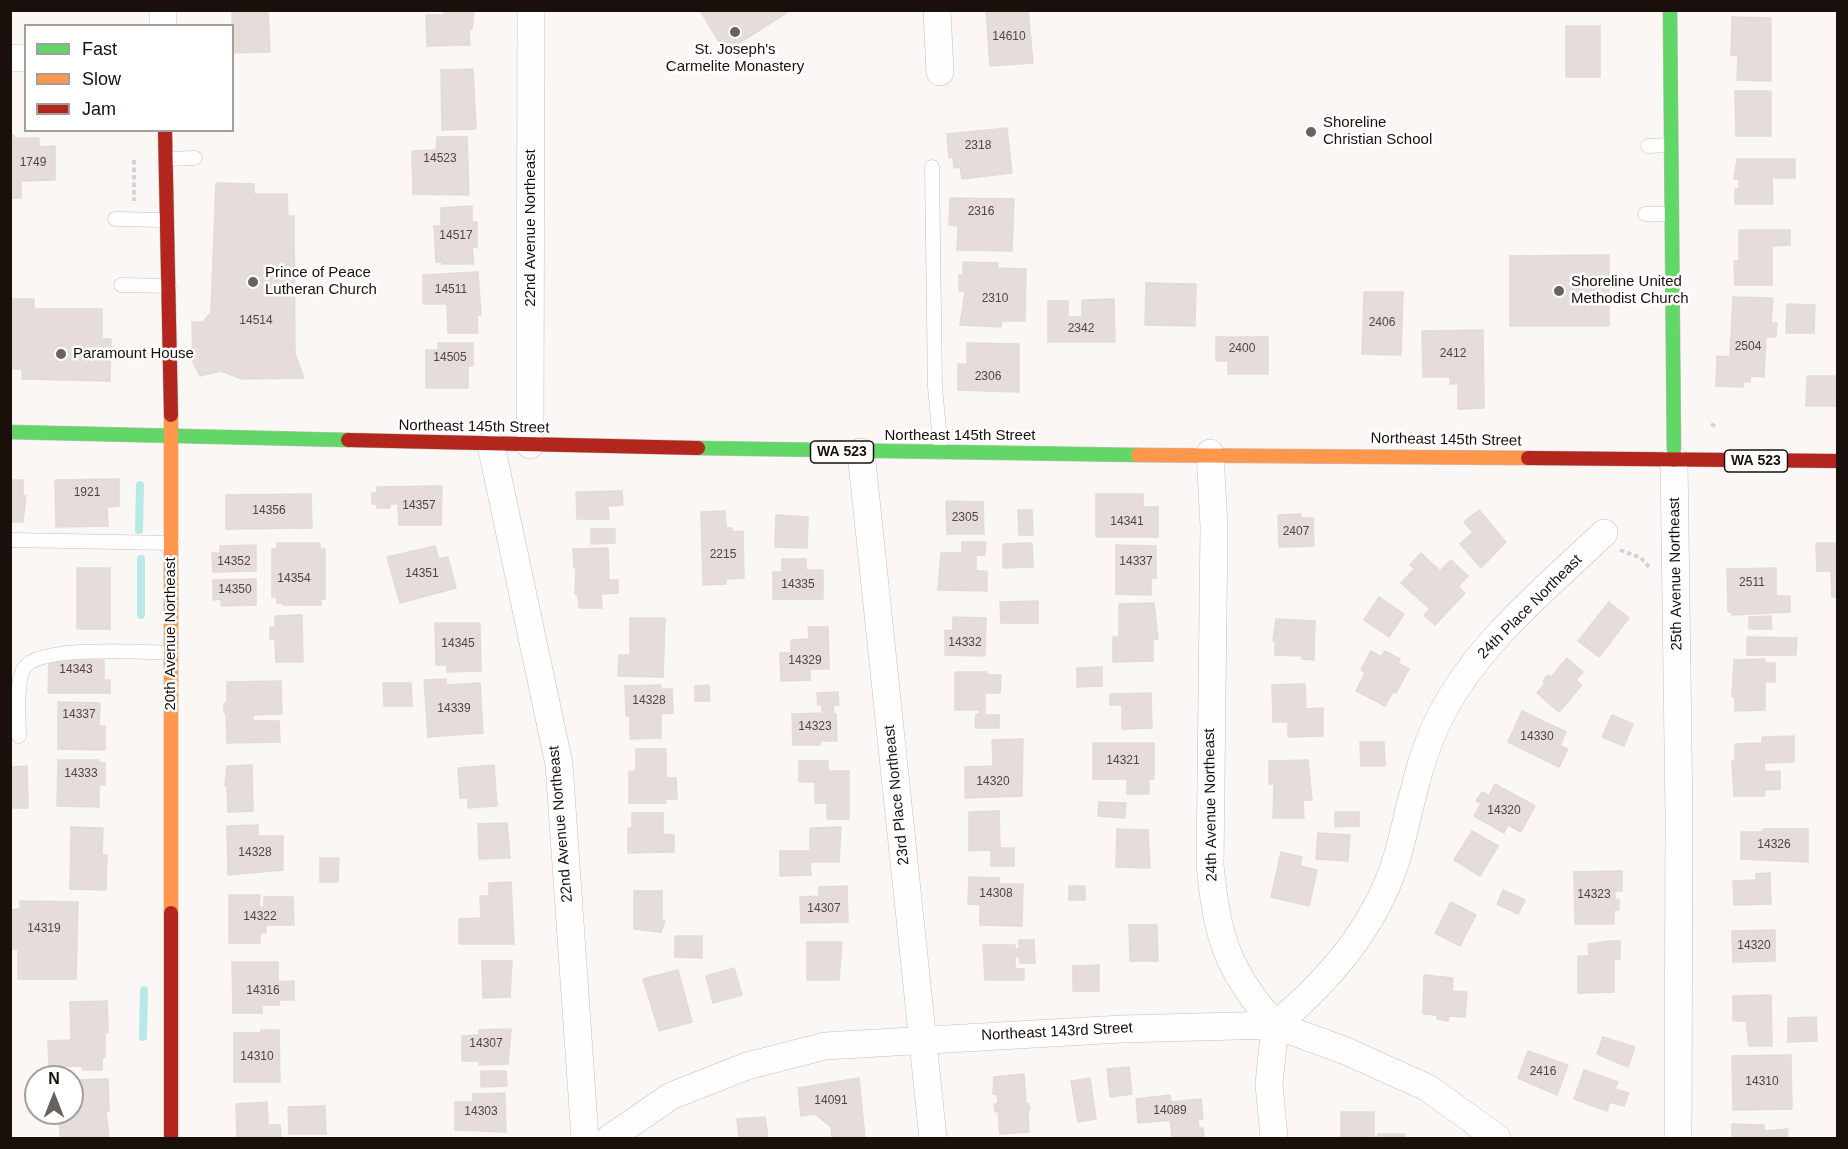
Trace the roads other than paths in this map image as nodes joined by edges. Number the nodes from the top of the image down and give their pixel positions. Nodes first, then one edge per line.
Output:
1 (531, 10) edge
2 (938, 10) edge
3 (1670, 10) edge
4 (940, 72) dead end
5 (165, 132) edge
6 (1671, 145) junction
7 (1648, 146) dead end
8 (195, 158) dead end
9 (166, 159) junction
10 (932, 167) dead end
11 (1645, 214) dead end
12 (1671, 214) junction
13 (115, 219) dead end
14 (167, 220) junction
15 (121, 285) dead end
16 (169, 286) junction
17 (10, 432) edge
18 (171, 436) junction
19 (491, 445) junction
20 (530, 445) junction
21 (861, 452) junction
22 (941, 452) junction
23 (1210, 453) junction
24 (1674, 460) junction
25 (1838, 461) edge
26 (10, 540) edge
27 (1613, 542) road end
28 (171, 543) junction
29 (171, 653) junction
30 (19, 736) dead end
31 (1275, 1025) junction
32 (923, 1039) junction
33 (171, 1138) edge
34 (585, 1138) edge
35 (610, 1138) edge
36 (933, 1138) edge
37 (1274, 1138) edge
38 (1497, 1138) edge
39 (1678, 1138) edge

1 - 20 street, 22nd Avenue Northeast
2 - 4 street
3 - 6 main road, 25th Avenue Northeast
5 - 9 main road, 20th Avenue Northeast
6 - 7 lane
6 - 12 main road, 25th Avenue Northeast
8 - 9 lane
9 - 14 main road, 20th Avenue Northeast
10 - 22 lane
11 - 12 lane
12 - 24 main road, 25th Avenue Northeast
13 - 14 lane
14 - 16 main road, 20th Avenue Northeast
15 - 16 lane
16 - 18 main road, 20th Avenue Northeast
17 - 18 main road, Northeast 145th Street / WA 523
18 - 19 main road, Northeast 145th Street / WA 523
18 - 28 main road, 20th Avenue Northeast
19 - 20 main road, Northeast 145th Street / WA 523
19 - 34 street, 22nd Avenue Northeast
20 - 21 main road, Northeast 145th Street / WA 523
21 - 22 main road, Northeast 145th Street / WA 523
21 - 32 street, 23rd Place Northeast
22 - 23 main road, Northeast 145th Street / WA 523
23 - 24 main road, Northeast 145th Street / WA 523
23 - 31 street, 24th Avenue Northeast
24 - 25 main road, Northeast 145th Street / WA 523
24 - 39 street, 25th Avenue Northeast
26 - 28 lane
27 - 31 street, 24th Place Northeast
28 - 29 main road, 20th Avenue Northeast
29 - 30 lane
29 - 33 main road, 20th Avenue Northeast
31 - 32 street, Northeast 143rd Street
31 - 37 street
31 - 38 street, Northeast 143rd Street
32 - 35 street, Northeast 143rd Street
32 - 36 street, 23rd Place Northeast

